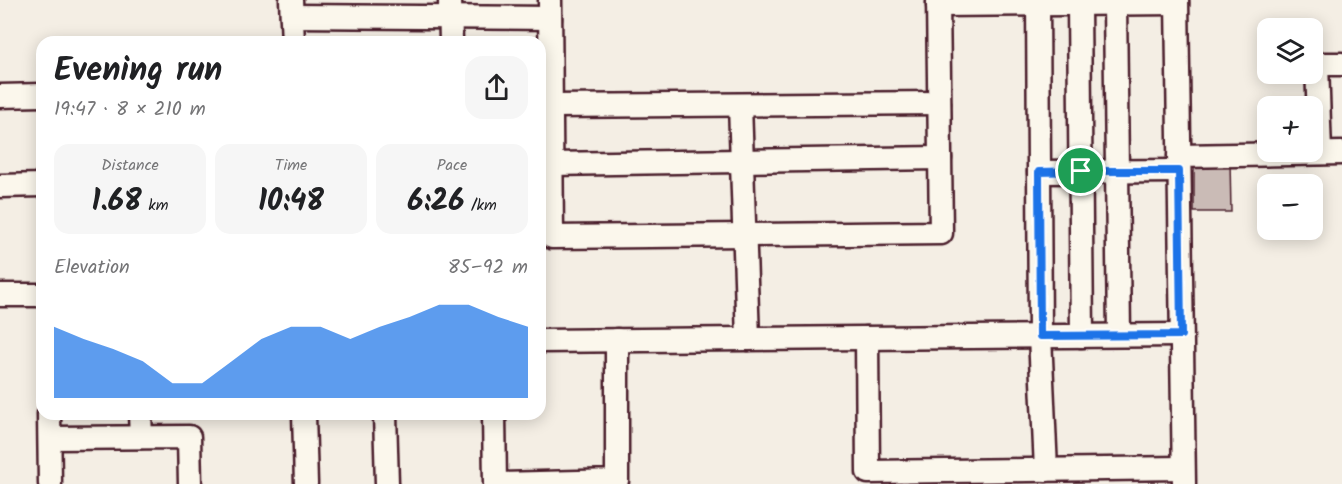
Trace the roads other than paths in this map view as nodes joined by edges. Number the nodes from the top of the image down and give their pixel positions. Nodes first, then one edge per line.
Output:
1 (938, 2) edge
2 (1038, 2) edge
3 (1177, 2) edge
4 (1097, 3) edge
5 (292, 8) edge
6 (450, 8) edge
7 (550, 9) edge
8 (293, 36) edge
9 (451, 36) edge
10 (1342, 64) edge
11 (36, 95) edge
12 (0, 96) edge
13 (939, 103) junction
14 (740, 105) junction
15 (551, 106) junction
16 (1331, 153) edge
17 (940, 158) junction
18 (742, 161) junction
19 (1179, 163) junction
20 (551, 164) junction
21 (1081, 171) junction
22 (1117, 171) junction
23 (1039, 172) junction
24 (36, 185) edge
25 (0, 186) edge
26 (745, 235) junction
27 (0, 295) edge
28 (36, 295) edge
29 (1119, 335) junction
30 (1181, 335) junction
31 (1040, 336) junction
32 (1082, 336) junction
33 (867, 338) junction
34 (748, 339) junction
35 (617, 340) junction
36 (546, 341) edge
37 (49, 420) edge
38 (140, 420) edge
39 (304, 420) edge
40 (385, 420) edge
41 (494, 420) edge
42 (141, 437) junction
43 (50, 438) junction
44 (1046, 470) junction
45 (1183, 476) edge
46 (50, 484) edge
47 (190, 484) edge
48 (306, 484) edge
49 (387, 484) edge
50 (496, 484) edge

1 - 2 street
1 - 13 street
2 - 4 street
2 - 23 street
3 - 4 street
3 - 19 street
4 - 21 street
4 - 22 street
5 - 6 street
5 - 8 street
6 - 7 street
6 - 9 street
7 - 15 street
10 - 16 street
11 - 12 street
13 - 14 street
13 - 17 street
14 - 15 street
14 - 18 street
15 - 20 street
16 - 19 street
17 - 18 street
17 - 26 street
18 - 20 street
18 - 26 street
19 - 22 street
19 - 30 street
20 - 26 street
21 - 22 street
21 - 23 street
21 - 32 street
22 - 29 street
23 - 31 street
24 - 25 street
26 - 34 street
27 - 28 street
29 - 30 street
29 - 32 street
30 - 45 street
31 - 32 street
31 - 33 street
31 - 44 street
33 - 34 street
33 - 44 street
34 - 35 street
35 - 36 street
35 - 50 street
37 - 43 street
38 - 42 street
39 - 48 street
40 - 49 street
41 - 50 street
42 - 43 street
42 - 47 street
43 - 46 street
44 - 45 street

